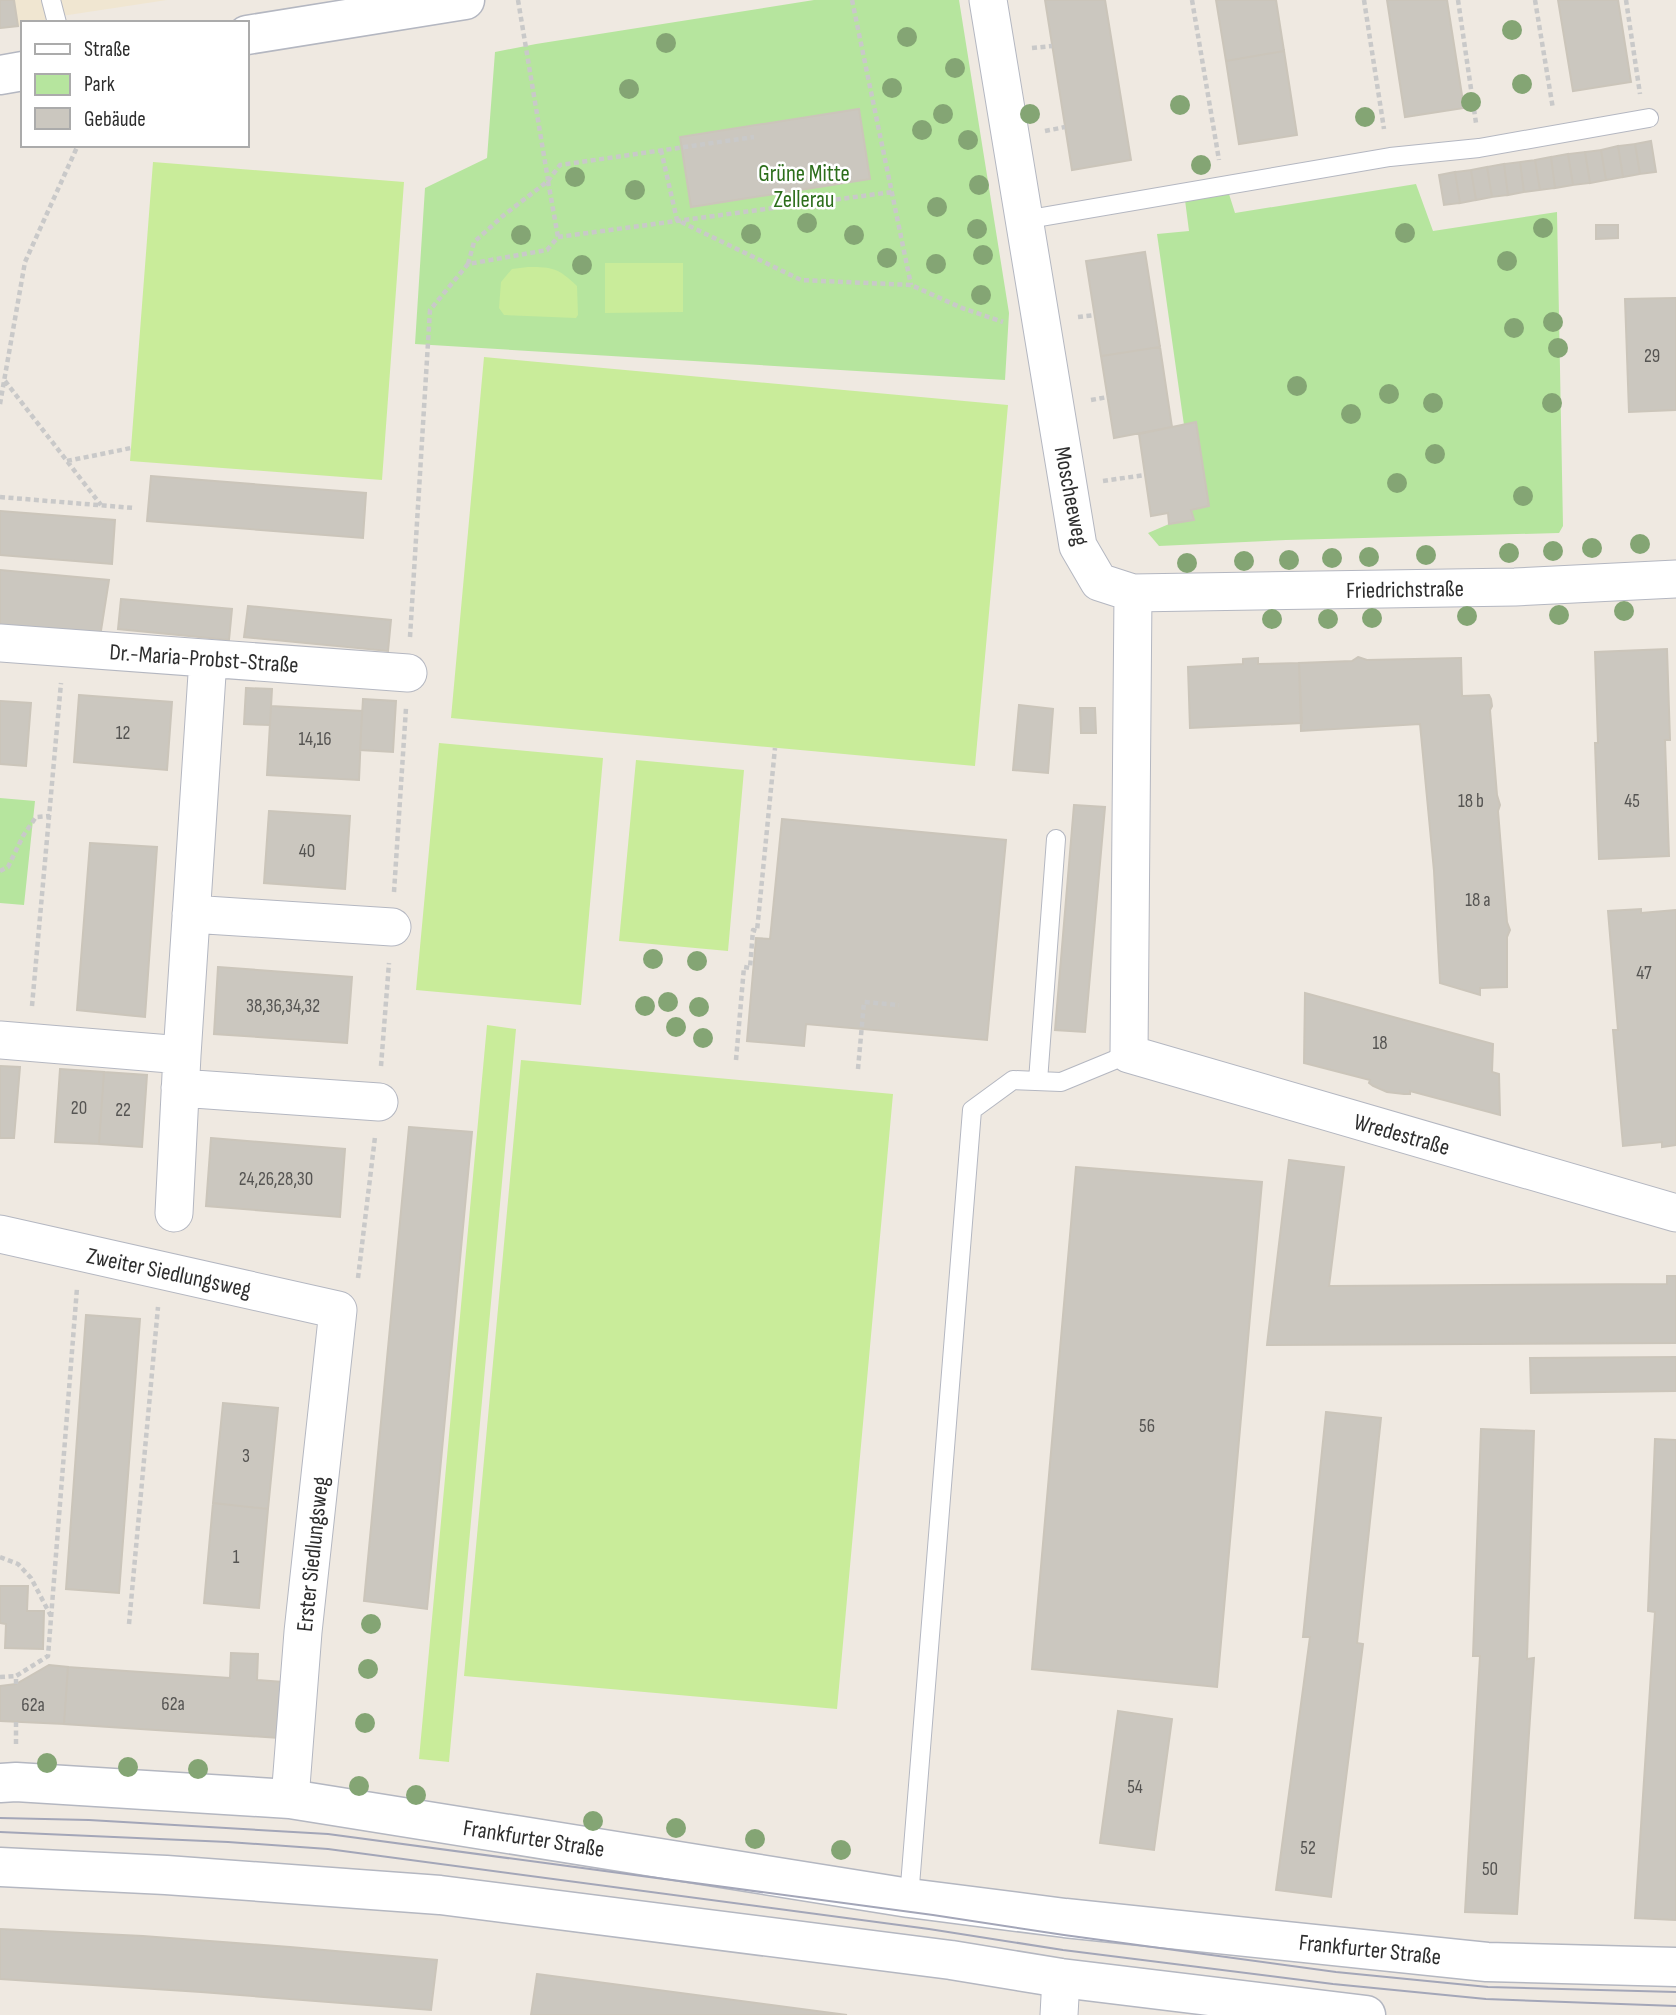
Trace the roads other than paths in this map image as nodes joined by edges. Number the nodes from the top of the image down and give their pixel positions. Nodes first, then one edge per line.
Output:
1 (51, 0) edge
2 (465, 0) edge
3 (988, 0) edge
4 (56, 21) edge
5 (248, 35) edge
6 (21, 71) edge
7 (0, 75) edge
8 (1647, 118) road end
9 (1024, 220) junction
10 (1676, 579) edge
11 (1133, 593) junction
12 (0, 643) edge
13 (208, 659) junction
14 (408, 673) road end
15 (1056, 839) dead end
16 (191, 914) junction
17 (392, 927) road end
18 (14, 1041) edge
19 (1129, 1054) junction
20 (181, 1071) junction
21 (1038, 1081) junction
22 (379, 1102) road end
23 (174, 1213) dead end
24 (1676, 1213) edge
25 (0, 1234) edge
26 (338, 1310) joint
27 (0, 1783) edge
28 (290, 1799) junction
29 (0, 1867) edge
30 (909, 1898) junction
31 (1065, 1918) junction
32 (1676, 1967) edge
33 (1060, 1996) edge
34 (1366, 2015) edge

1 - 4 lane
2 - 5 street
3 - 9 street, Moscheeweg
6 - 7 street
8 - 9 lane
9 - 11 street, Moscheeweg
10 - 11 street, Friedrichstraße
11 - 19 street
12 - 13 street, Dr.-Maria-Probst-Straße
13 - 14 street, Dr.-Maria-Probst-Straße
13 - 16 street
15 - 21 lane
16 - 17 street
16 - 20 street
18 - 20 street
19 - 21 lane
19 - 24 street, Wredestraße
20 - 22 street
20 - 23 street
21 - 30 lane
25 - 26 street, Zweiter Siedlungsweg
26 - 28 street, Erster Siedlungsweg
27 - 28 street, Frankfurter Straße
28 - 30 street, Frankfurter Straße
29 - 33 street
30 - 31 street, Frankfurter Straße
31 - 32 street, Frankfurter Straße
31 - 33 street
33 - 34 street

